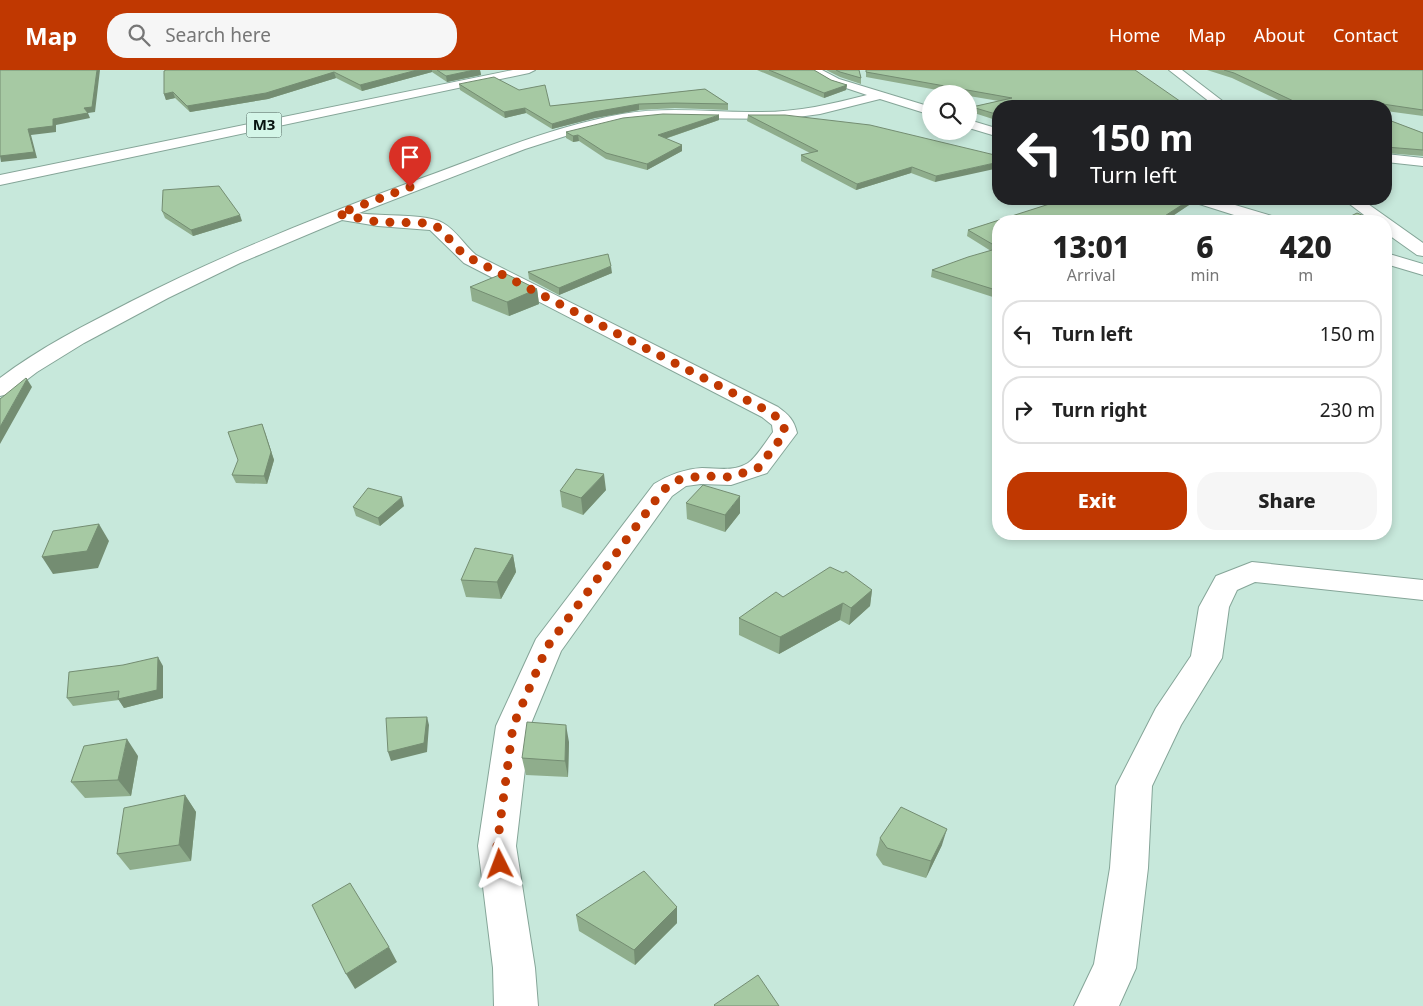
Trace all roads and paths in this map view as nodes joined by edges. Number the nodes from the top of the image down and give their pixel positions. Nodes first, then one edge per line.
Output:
1 (529, 70) edge
2 (813, 70) edge
3 (1175, 70) edge
4 (881, 95) junction
5 (1215, 100) edge
6 (922, 108) edge
7 (977, 126) edge
8 (992, 131) edge
9 (1392, 159) edge
10 (1423, 162) edge
11 (0, 180) edge
12 (1218, 205) edge
13 (1359, 205) edge
14 (338, 214) junction
15 (1250, 215) edge
16 (1373, 215) edge
17 (1392, 229) edge
18 (1423, 251) edge
19 (1392, 260) edge
20 (1423, 270) edge
21 (0, 389) edge
22 (1423, 590) edge
23 (516, 1006) edge
24 (1096, 1006) edge

1 - 11 street, M3
2 - 4 street
3 - 5 street
4 - 6 street
4 - 14 street
7 - 8 street
9 - 10 street
12 - 15 street
13 - 16 street
14 - 21 street
14 - 23 street
17 - 18 street
19 - 20 street
22 - 24 street

